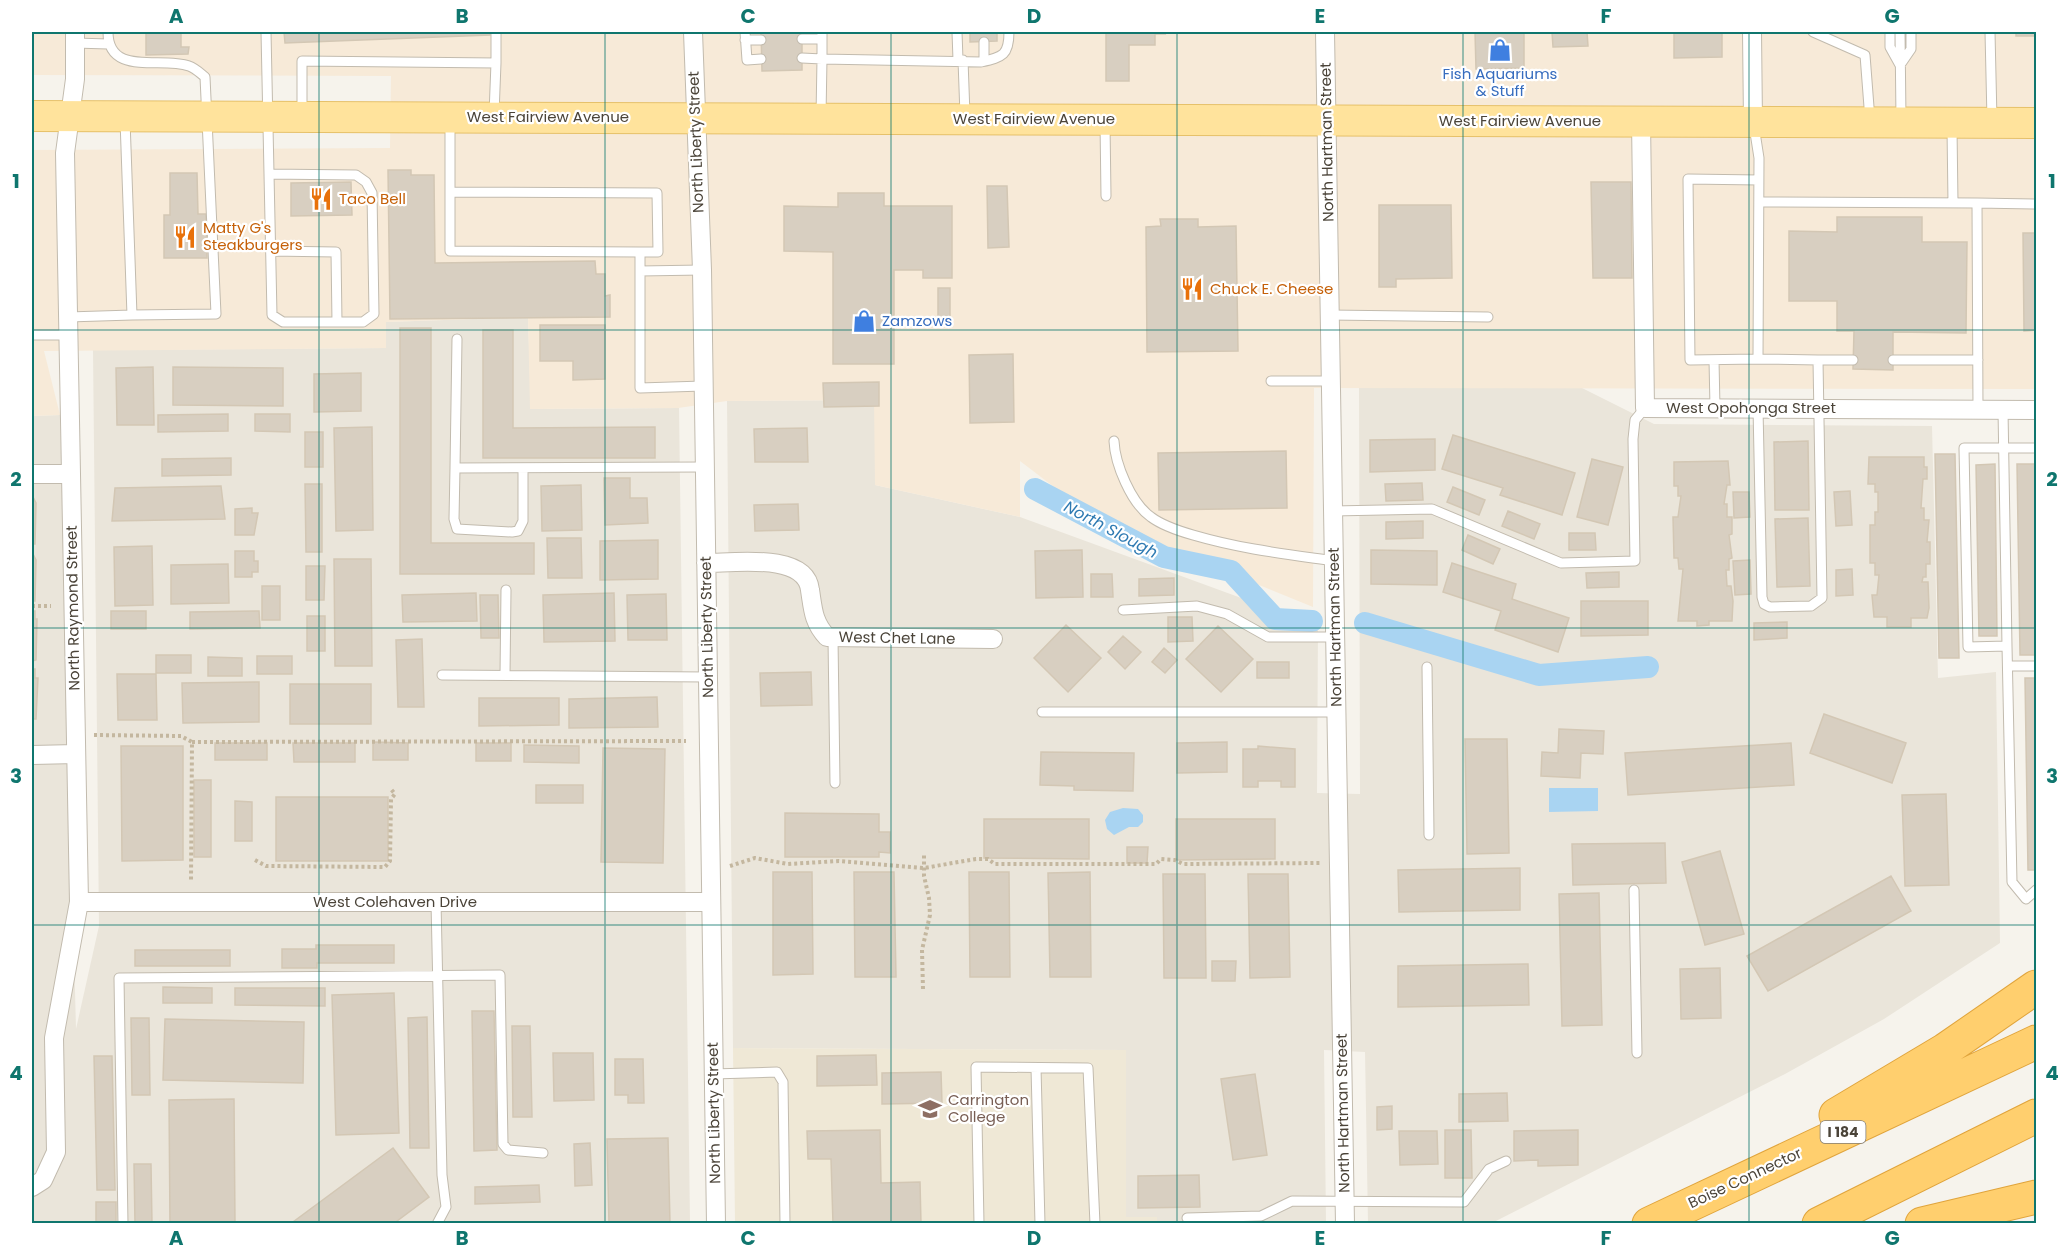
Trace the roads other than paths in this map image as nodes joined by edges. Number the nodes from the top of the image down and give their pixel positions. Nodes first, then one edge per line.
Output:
1 (108, 32) edge
2 (266, 32) edge
3 (496, 32) edge
4 (693, 32) edge
5 (957, 32) edge
6 (1009, 32) edge
7 (1325, 32) edge
8 (1752, 32) edge
9 (1813, 32) edge
10 (1890, 32) edge
11 (1900, 32) edge
12 (1911, 32) edge
13 (1990, 32) edge
14 (822, 35) edge
15 (745, 36) edge
16 (75, 37) edge
17 (761, 39) dead end
18 (802, 39) dead end
19 (984, 42) dead end
20 (108, 44) junction
21 (802, 58) dead end
22 (761, 59) dead end
23 (822, 59) junction
24 (961, 60) junction
25 (984, 61) junction
26 (495, 63) junction
27 (1900, 65) junction
28 (32, 116) edge
29 (71, 116) junction
30 (125, 116) junction
31 (206, 116) junction
32 (267, 116) junction
33 (302, 116) junction
34 (450, 117) junction
35 (494, 117) junction
36 (695, 118) junction
37 (821, 118) junction
38 (965, 119) junction
39 (1105, 119) junction
40 (1326, 120) junction
41 (1641, 121) junction
42 (1753, 122) junction
43 (1870, 122) junction
44 (1901, 122) junction
45 (1952, 122) junction
46 (1992, 122) junction
47 (2037, 123) edge
48 (269, 174) junction
49 (1759, 180) junction
50 (450, 192) junction
51 (1106, 196) dead end
52 (1759, 202) junction
53 (1953, 203) junction
54 (1977, 203) junction
55 (2037, 204) edge
56 (271, 251) junction
57 (640, 252) junction
58 (702, 270) junction
59 (640, 271) junction
60 (132, 315) junction
61 (1329, 315) junction
62 (1488, 317) dead end
63 (337, 322) junction
64 (68, 326) junction
65 (32, 335) edge
66 (457, 339) dead end
67 (1758, 359) junction
68 (1714, 360) junction
69 (1818, 360) junction
70 (1853, 360) dead end
71 (1893, 360) dead end
72 (1978, 360) junction
73 (1271, 381) dead end
74 (1331, 381) junction
75 (703, 386) junction
76 (1645, 408) junction
77 (1715, 408) junction
78 (1758, 408) junction
79 (1819, 409) junction
80 (1978, 410) junction
81 (2003, 410) junction
82 (2037, 410) edge
83 (1114, 441) dead end
84 (2004, 448) junction
85 (2037, 448) edge
86 (705, 467) junction
87 (454, 468) junction
88 (523, 468) junction
89 (32, 474) edge
90 (71, 474) junction
91 (1333, 511) junction
92 (1334, 561) junction
93 (706, 563) junction
94 (506, 590) dead end
95 (1123, 610) dead end
96 (1335, 637) junction
97 (833, 638) junction
98 (993, 639) dead end
99 (2007, 646) junction
100 (2008, 666) junction
101 (2037, 666) edge
102 (1427, 667) dead end
103 (442, 675) dead end
104 (505, 675) junction
105 (708, 677) junction
106 (1042, 712) dead end
107 (1336, 712) junction
108 (32, 754) edge
109 (76, 754) junction
110 (836, 783) dead end
111 (1429, 835) dead end
112 (1634, 890) dead end
113 (2037, 890) edge
114 (79, 902) junction
115 (436, 902) junction
116 (711, 902) junction
117 (438, 976) junction
118 (2037, 987) edge
119 (2037, 1042) edge
120 (1637, 1053) dead end
121 (1036, 1068) junction
122 (713, 1074) junction
123 (2037, 1116) edge
124 (543, 1153) dead end
125 (1506, 1161) dead end
126 (37, 1183) edge
127 (2037, 1197) edge
128 (1344, 1201) junction
129 (1678, 1209) junction
130 (1187, 1218) dead end
131 (1261, 1220) edge
132 (123, 1224) edge
133 (437, 1224) edge
134 (716, 1224) edge
135 (785, 1224) edge
136 (978, 1224) edge
137 (1040, 1224) edge
138 (1095, 1224) edge
139 (1345, 1224) edge
140 (1649, 1224) edge
141 (1819, 1224) edge
142 (1922, 1224) edge

1 - 20 lane
2 - 32 lane
3 - 26 lane
4 - 36 street, North Liberty Street
5 - 24 lane
6 - 25 lane
7 - 40 street, North Hartman Street
8 - 42 street
9 - 43 lane
10 - 27 lane
11 - 27 lane
12 - 27 lane
13 - 46 lane
14 - 18 lane
14 - 23 lane
15 - 17 lane
15 - 22 lane
16 - 20 lane
16 - 29 street, North Raymond Street
19 - 25 lane
20 - 31 lane
21 - 23 lane
23 - 24 lane
23 - 37 lane
24 - 25 lane
24 - 38 lane
26 - 33 lane
26 - 35 lane
27 - 44 lane
28 - 29 main road, West Fairview Avenue
29 - 30 main road, West Fairview Avenue
29 - 64 street, North Raymond Street
30 - 31 main road, West Fairview Avenue
30 - 60 lane
31 - 32 main road, West Fairview Avenue
31 - 60 lane
32 - 33 main road, West Fairview Avenue
32 - 48 lane
33 - 34 main road, West Fairview Avenue
34 - 35 main road, West Fairview Avenue
34 - 50 lane
35 - 36 main road, West Fairview Avenue
36 - 37 main road, West Fairview Avenue
36 - 58 street, North Liberty Street
37 - 38 main road, West Fairview Avenue
38 - 39 main road, West Fairview Avenue
39 - 40 main road, West Fairview Avenue
39 - 51 lane
40 - 41 main road, West Fairview Avenue
40 - 61 street, North Hartman Street
41 - 42 main road, West Fairview Avenue
41 - 76 street, West Opohonga Street
42 - 43 main road, West Fairview Avenue
42 - 49 lane
43 - 44 main road, West Fairview Avenue
44 - 45 main road, West Fairview Avenue
45 - 46 main road, West Fairview Avenue
45 - 53 lane
46 - 47 main road, West Fairview Avenue
48 - 56 lane
48 - 63 lane
49 - 52 lane
49 - 68 lane
50 - 57 lane
50 - 57 lane
52 - 53 lane
52 - 67 lane
53 - 54 lane
54 - 55 lane
54 - 72 lane
56 - 63 lane
56 - 63 lane
57 - 59 lane
58 - 59 lane
58 - 75 street, North Liberty Street
59 - 75 lane
60 - 64 lane
61 - 62 lane
61 - 74 street, North Hartman Street
64 - 65 lane
64 - 90 street, North Raymond Street
66 - 87 lane
67 - 68 lane
67 - 69 lane
68 - 77 lane
69 - 70 lane
69 - 79 lane
71 - 72 lane
72 - 80 lane
73 - 74 lane
74 - 91 street, North Hartman Street
75 - 86 street, North Liberty Street
76 - 77 street, West Opohonga Street
76 - 91 lane
77 - 78 street, West Opohonga Street
78 - 79 street, West Opohonga Street
78 - 79 lane
79 - 80 street, West Opohonga Street
80 - 81 street, West Opohonga Street
81 - 82 street, West Opohonga Street
81 - 84 lane
83 - 92 lane
84 - 85 lane
84 - 99 lane
84 - 99 lane
86 - 88 lane
86 - 93 street, North Liberty Street
87 - 88 lane
87 - 88 lane
89 - 90 street
90 - 109 street, North Raymond Street
91 - 92 street, North Hartman Street
92 - 96 street, North Hartman Street
93 - 97 street, West Chet Lane
93 - 105 street, North Liberty Street
94 - 104 lane
95 - 96 lane
96 - 107 street, North Hartman Street
97 - 98 street, West Chet Lane
97 - 110 lane
99 - 100 lane
100 - 101 lane
100 - 113 lane
102 - 111 lane
103 - 104 lane
104 - 105 lane
105 - 116 street, North Liberty Street
106 - 107 lane
107 - 128 street, North Hartman Street
108 - 109 street
109 - 114 street, North Raymond Street
112 - 120 lane
114 - 115 street, West Colehaven Drive
114 - 126 street, North Raymond Street
115 - 116 street, West Colehaven Drive
115 - 117 lane
116 - 122 street, North Liberty Street
117 - 124 lane
117 - 132 lane
117 - 133 lane
118 - 129 highway
119 - 129 highway, Boise Connector / I 184
121 - 136 lane
121 - 137 lane
121 - 138 lane
122 - 134 street, North Liberty Street
122 - 135 lane
123 - 141 highway
125 - 128 lane
127 - 142 highway
128 - 131 lane
128 - 139 street, North Hartman Street
129 - 140 highway, Boise Connector / I 184
130 - 131 lane

